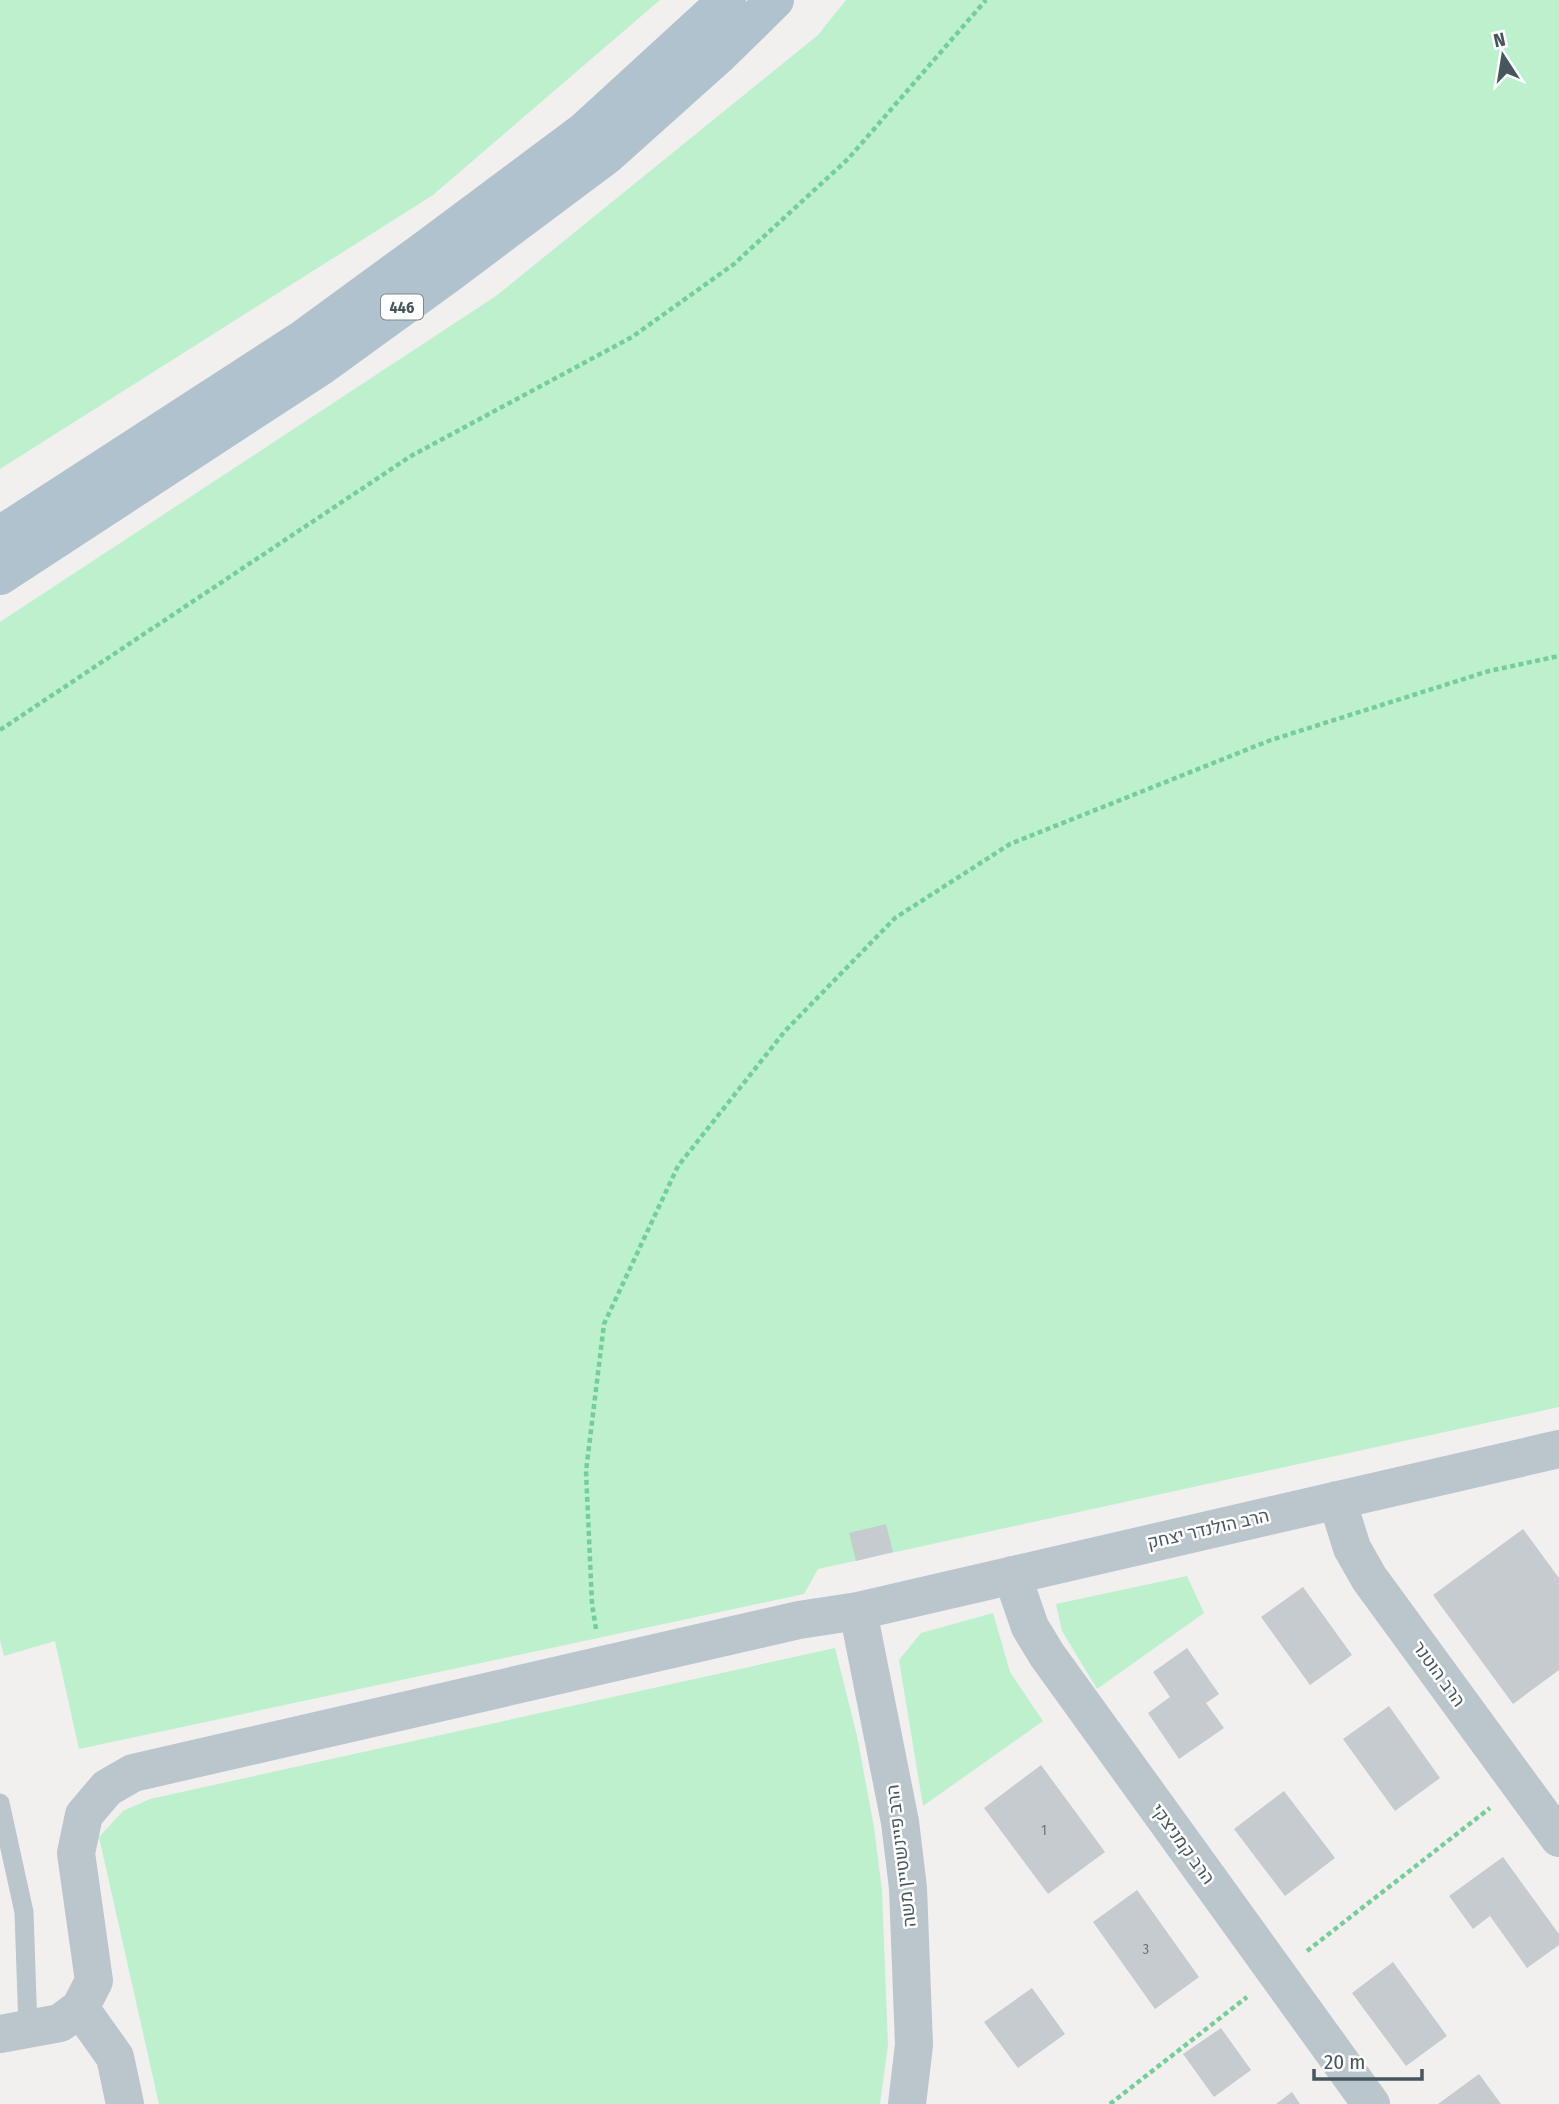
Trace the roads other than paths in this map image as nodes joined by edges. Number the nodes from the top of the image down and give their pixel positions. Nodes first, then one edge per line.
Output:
1 (727, 0) edge
2 (775, 0) edge
3 (0, 536) edge
4 (0, 576) edge
5 (1559, 1449) edge
6 (1337, 1500) junction
7 (1012, 1575) junction
8 (858, 1611) junction
9 (0, 1803) edge
10 (1559, 1838) edge
11 (80, 2008) junction
12 (14, 2032) edge
13 (125, 2104) edge
14 (907, 2104) edge
15 (1371, 2104) edge

1 - 3 main road, 446
2 - 4 main road, 446
5 - 6 street, הרב הולנדר יצחק
6 - 7 street, הרב הולנדר יצחק
6 - 10 street, הרב הוטנר
7 - 8 street, הרב הולנדר יצחק
7 - 15 street, הרב קמניצקי
8 - 11 street, הרב הולנדר יצחק
8 - 14 street, הרב פיינשטיין משה
9 - 12 lane
11 - 12 street
11 - 13 street

